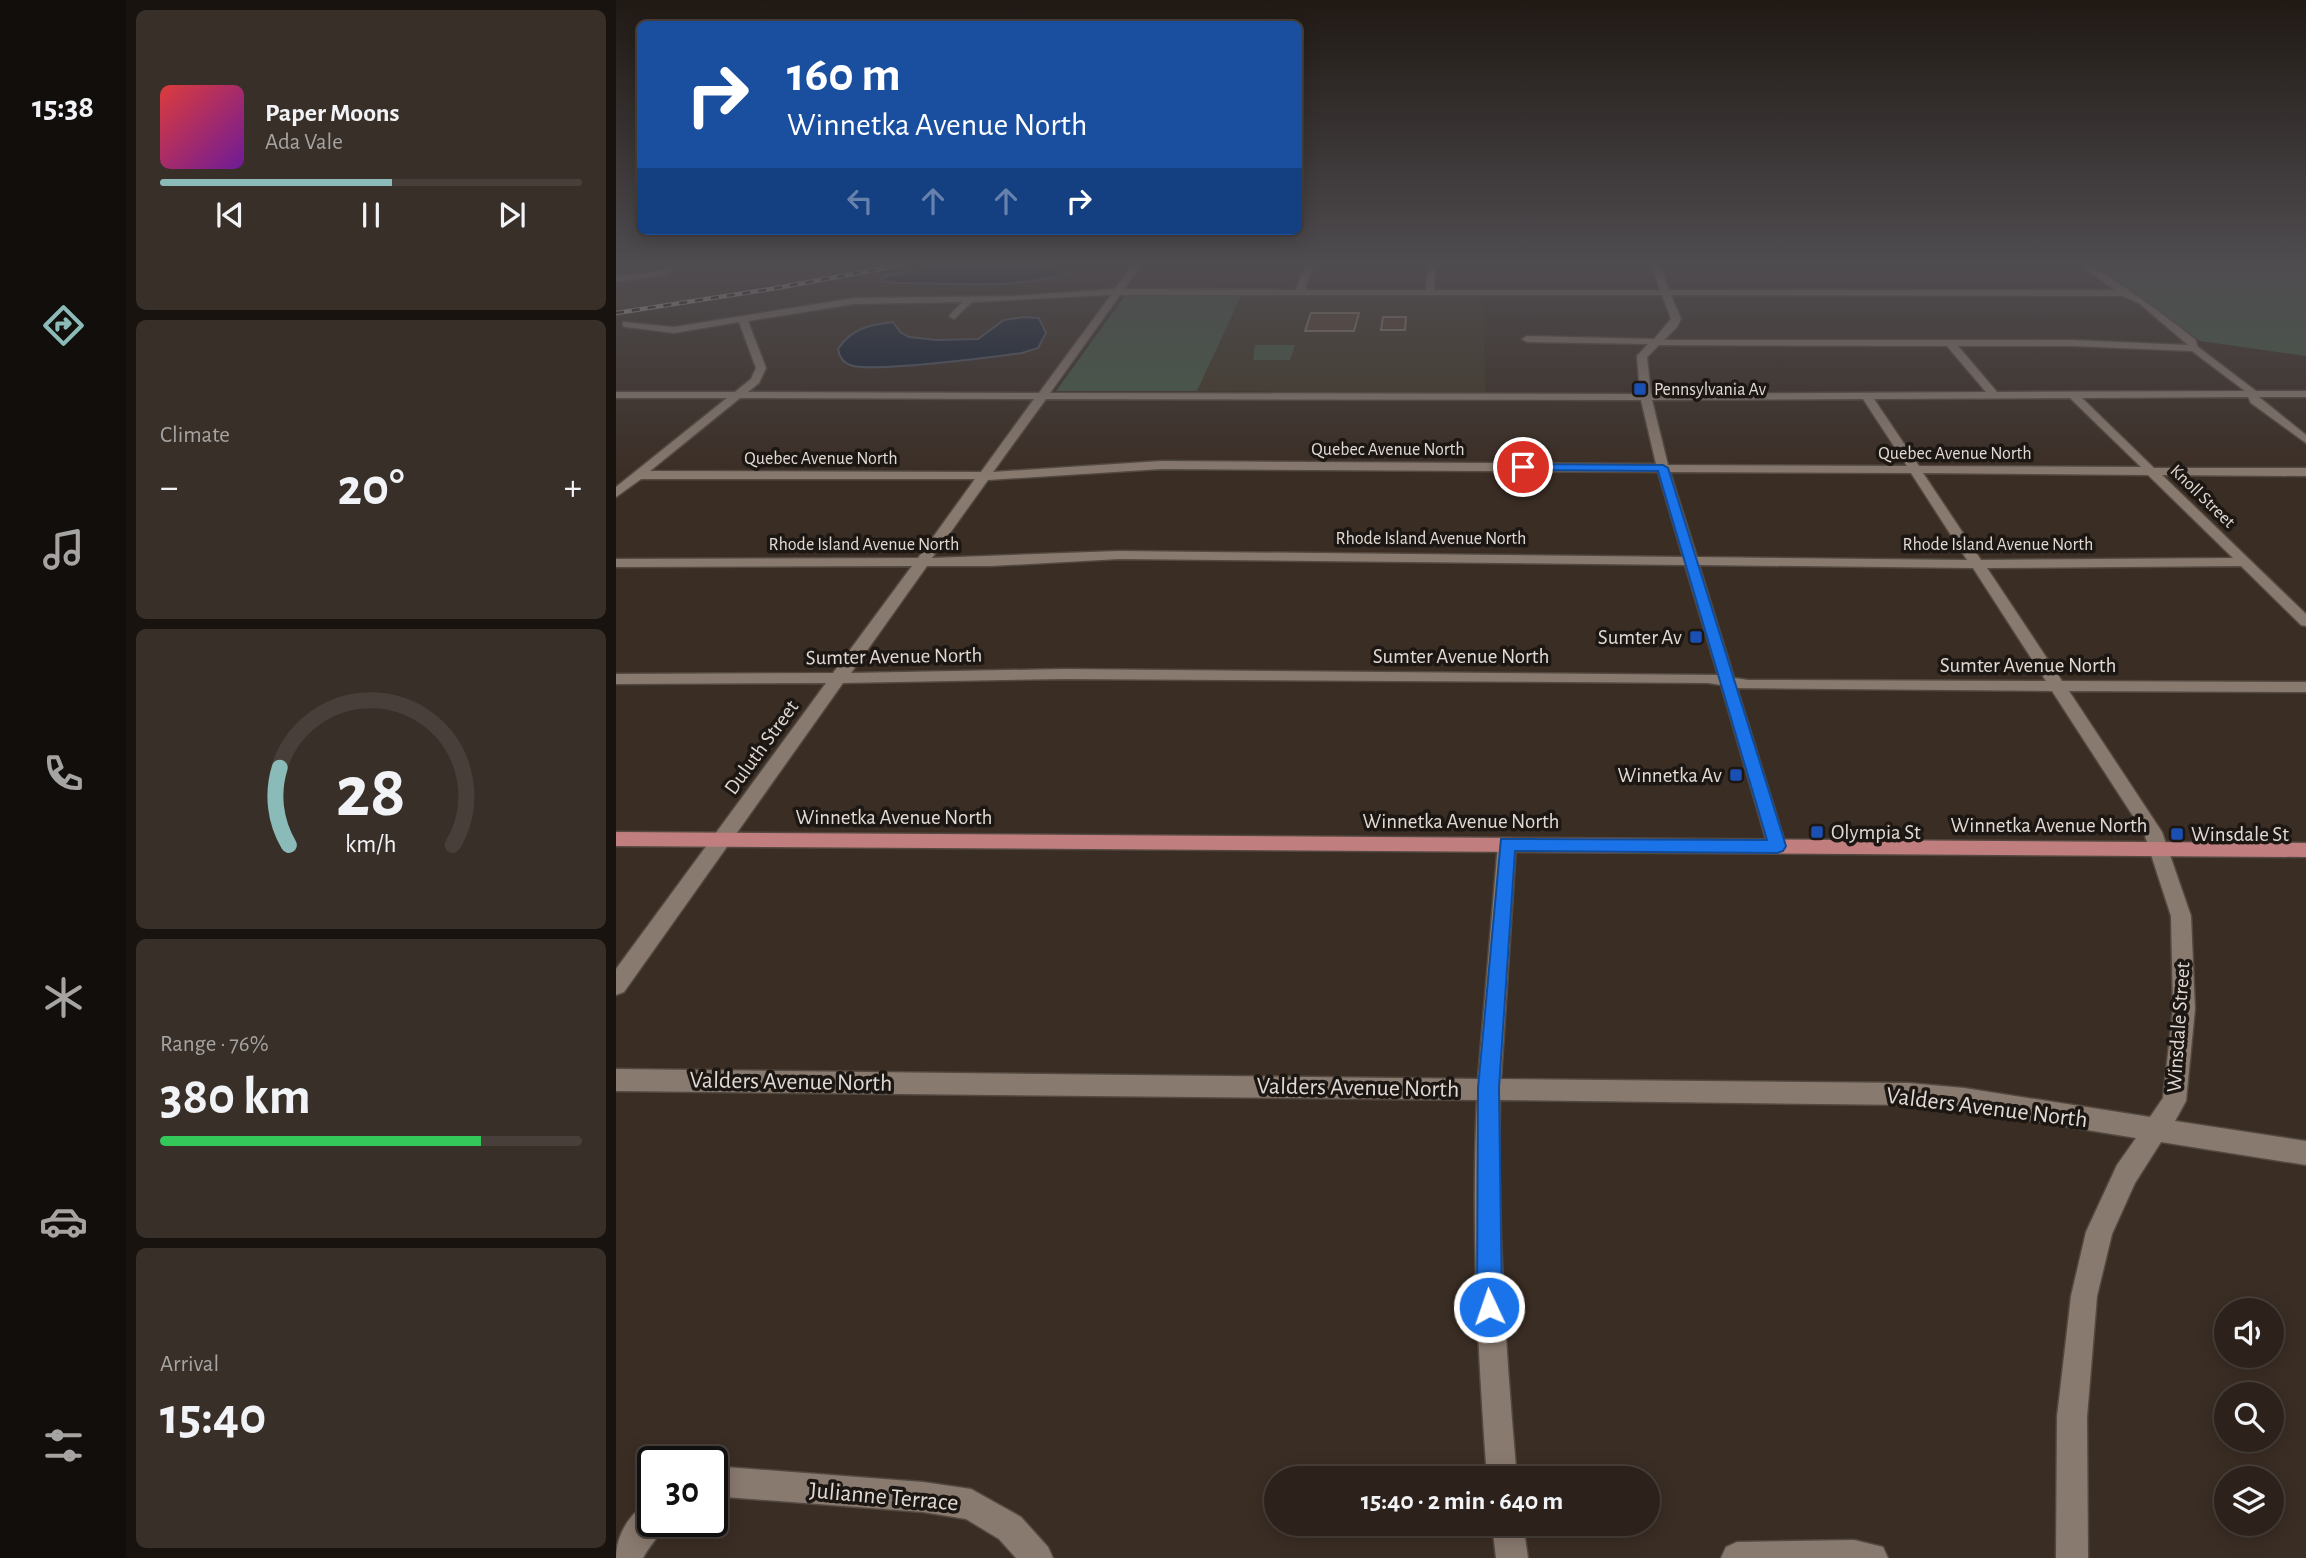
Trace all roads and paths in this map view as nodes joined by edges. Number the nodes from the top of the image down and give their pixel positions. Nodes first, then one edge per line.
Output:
1 (749, 335) edge
2 (1086, 335) edge
3 (1663, 335) edge
4 (2184, 335) edge
5 (1527, 339) dead end
6 (1655, 342) junction
7 (1950, 343) junction
8 (2194, 348) junction
9 (2306, 394) edge
10 (616, 395) edge
11 (738, 395) junction
12 (1042, 395) junction
13 (1866, 395) junction
14 (1995, 396) junction
15 (2074, 396) junction
16 (2251, 396) junction
17 (1646, 397) junction
18 (2306, 440) edge
19 (1663, 468) junction
20 (1915, 471) junction
21 (2152, 471) junction
22 (2306, 472) edge
23 (638, 475) junction
24 (984, 475) junction
25 (616, 493) edge
26 (1691, 559) junction
27 (2246, 562) junction
28 (616, 563) edge
29 (920, 563) junction
30 (1976, 564) junction
31 (2306, 622) edge
32 (616, 679) edge
33 (838, 679) junction
34 (1728, 682) junction
35 (2055, 686) junction
36 (2306, 687) edge
37 (616, 839) edge
38 (723, 839) junction
39 (1507, 844) junction
40 (1777, 846) junction
41 (2160, 849) junction
42 (2306, 850) edge
43 (616, 986) edge
44 (616, 1080) edge
45 (1489, 1088) junction
46 (2152, 1130) junction
47 (2306, 1153) edge
48 (1501, 1466) edge
49 (728, 1482) edge
50 (1509, 1536) edge
51 (637, 1537) edge
52 (626, 1558) edge
53 (1037, 1558) edge
54 (1512, 1558) edge
55 (1737, 1558) edge
56 (1872, 1558) edge
57 (2072, 1558) edge

1 - 11 street
2 - 12 street, Duluth Street
3 - 6 street
4 - 8 street
5 - 6 street
6 - 7 street
6 - 17 street
7 - 8 street
7 - 14 street
8 - 16 street
9 - 16 street
10 - 11 street
11 - 12 street
11 - 23 street
12 - 17 street
12 - 24 street, Duluth Street
13 - 14 street
13 - 17 street
13 - 20 street, Winsdale Street
14 - 15 street
15 - 16 street
15 - 21 street, Knoll Street
16 - 18 street
17 - 19 street
19 - 20 street, Quebec Avenue North
19 - 24 street, Quebec Avenue North
19 - 26 street
20 - 21 street, Quebec Avenue North
20 - 30 street, Winsdale Street
21 - 22 street, Quebec Avenue North
21 - 27 street, Knoll Street
23 - 24 street, Quebec Avenue North
23 - 25 street
24 - 29 street, Duluth Street
26 - 29 street, Rhode Island Avenue North
26 - 30 street, Rhode Island Avenue North
26 - 34 street
27 - 30 street, Rhode Island Avenue North
27 - 31 street, Knoll Street
28 - 29 street, Rhode Island Avenue North
29 - 33 street, Duluth Street
30 - 35 street, Winsdale Street
32 - 33 street, Sumter Avenue North
33 - 34 street, Sumter Avenue North
33 - 38 street, Duluth Street
34 - 35 street, Sumter Avenue North
34 - 40 street
35 - 36 street, Sumter Avenue North
35 - 41 street, Winsdale Street
37 - 38 main road, Winnetka Avenue North
38 - 39 main road, Winnetka Avenue North
38 - 43 street, Duluth Street
39 - 40 main road, Winnetka Avenue North
39 - 45 street
40 - 41 main road, Winnetka Avenue North
41 - 42 main road, Winnetka Avenue North
41 - 46 street, Winsdale Street
44 - 45 street, Valders Avenue North
45 - 46 street, Valders Avenue North
45 - 48 street
46 - 47 street, Valders Avenue North
46 - 57 street, Winsdale Street
49 - 53 street, Julianne Terrace
50 - 54 street
51 - 52 street
55 - 56 street

